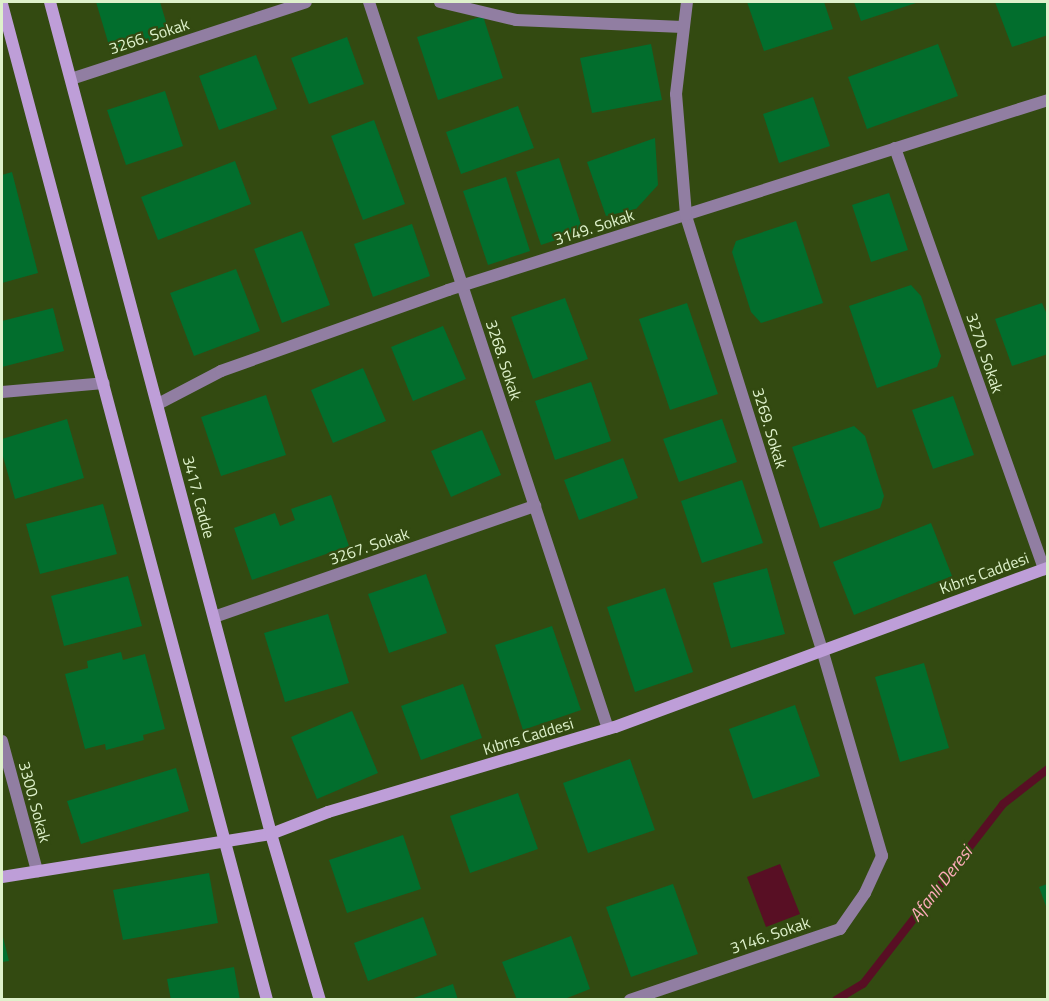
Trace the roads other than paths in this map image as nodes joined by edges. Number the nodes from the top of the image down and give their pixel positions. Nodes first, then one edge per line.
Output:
1 (50, 2) edge
2 (306, 2) edge
3 (369, 2) edge
4 (440, 2) edge
5 (687, 2) edge
6 (2, 4) edge
7 (683, 27) junction
8 (70, 79) junction
9 (1047, 100) edge
10 (895, 148) junction
11 (686, 215) junction
12 (462, 286) junction
13 (104, 383) junction
14 (2, 392) edge
15 (158, 404) junction
16 (535, 506) junction
17 (1046, 568) edge
18 (214, 617) junction
19 (822, 650) junction
20 (608, 729) junction
21 (2, 741) edge
22 (271, 834) junction
23 (225, 841) junction
24 (882, 856) joint
25 (37, 871) junction
26 (2, 878) edge
27 (267, 999) edge
28 (320, 999) edge
29 (630, 999) edge

1 - 8 street, 3417. Cadde
2 - 8 street, 3266. Sokak
3 - 12 street, 3268. Sokak
4 - 7 street
5 - 7 street, 3269. Sokak
6 - 13 street
7 - 11 street, 3269. Sokak
8 - 15 street, 3417. Cadde
9 - 10 street, 3149. Sokak
10 - 11 street, 3149. Sokak
10 - 17 street, 3270. Sokak
11 - 12 street, 3149. Sokak
11 - 19 street, 3269. Sokak
12 - 15 street, 3149. Sokak
12 - 16 street, 3268. Sokak
13 - 14 street
13 - 23 street
15 - 18 street, 3417. Cadde
16 - 18 street, 3267. Sokak
16 - 20 street, 3268. Sokak
17 - 19 street, Kıbrıs Caddesi
18 - 22 street, 3417. Cadde
19 - 20 street, Kıbrıs Caddesi
19 - 24 street, 3269. Sokak
20 - 22 street, Kıbrıs Caddesi
21 - 25 street, 3300. Sokak
22 - 23 street, Kıbrıs Caddesi
22 - 28 street, 3417. Cadde
23 - 25 street, Kıbrıs Caddesi
23 - 27 street
24 - 29 street, 3146. Sokak
25 - 26 street, Kıbrıs Caddesi

